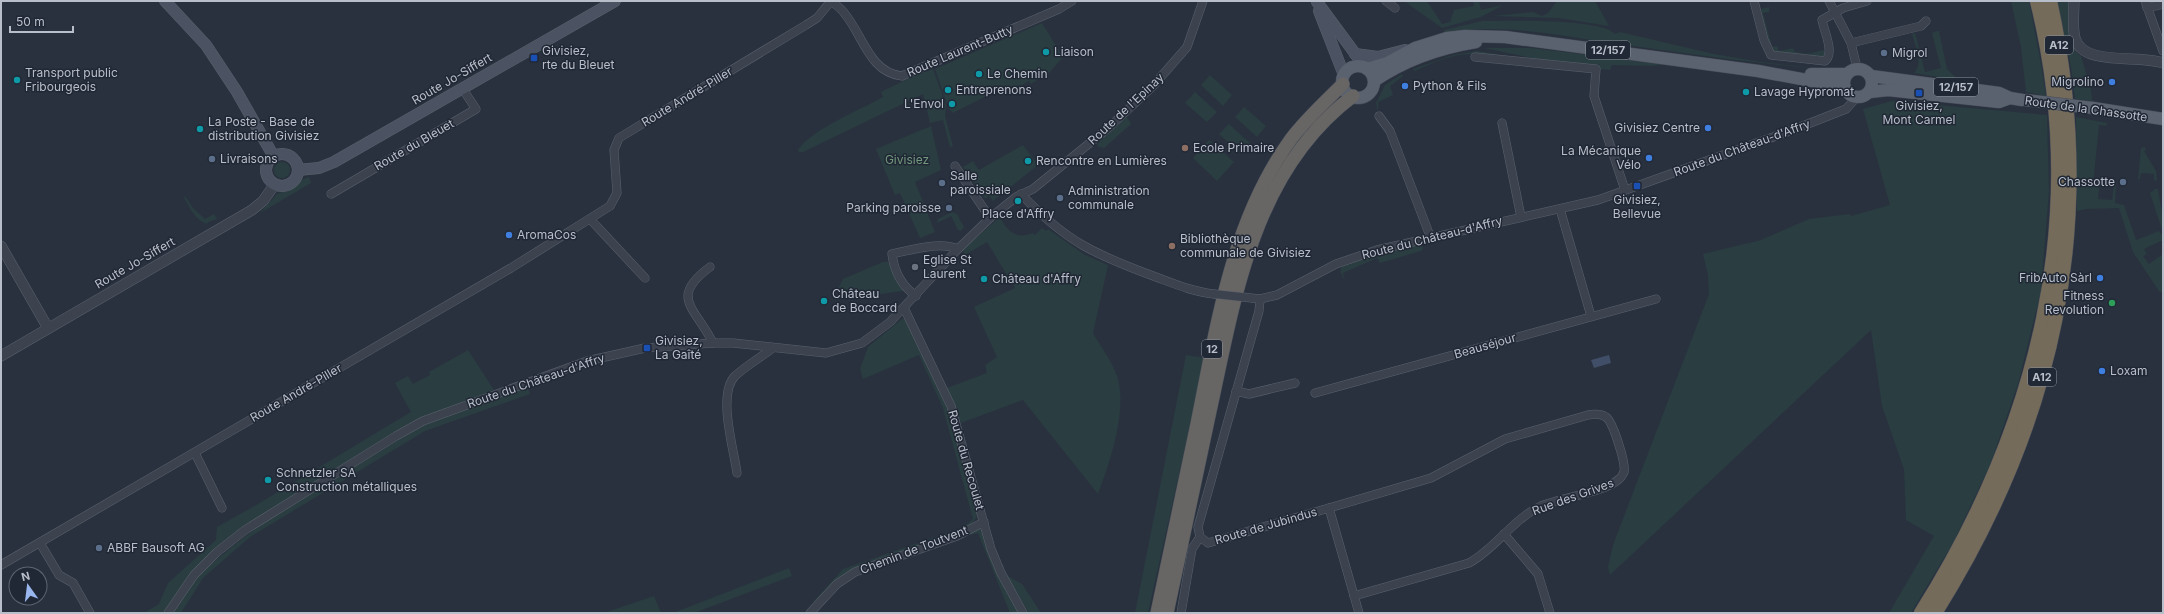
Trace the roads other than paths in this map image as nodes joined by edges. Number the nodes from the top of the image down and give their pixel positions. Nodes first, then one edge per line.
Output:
1 (165, 1) edge
2 (615, 1) edge
3 (831, 1) edge
4 (1072, 1) edge
5 (1203, 1) edge
6 (1386, 1) edge
7 (1754, 1) edge
8 (1829, 1) edge
9 (1867, 1) edge
10 (2037, 1) edge
11 (2050, 1) edge
12 (2074, 1) edge
13 (1317, 2) edge
14 (2146, 4) edge
15 (2163, 4) edge
16 (1395, 8) dead end
17 (1835, 12) junction
18 (1926, 21) dead end
19 (1505, 37) junction
20 (1851, 43) junction
21 (1416, 48) junction
22 (2163, 51) edge
23 (1355, 54) junction
24 (1475, 56) dead end
25 (2163, 63) edge
26 (1366, 68) junction
27 (1857, 68) junction
28 (1774, 74) junction
29 (1846, 74) junction
30 (1871, 76) junction
31 (1343, 79) junction
32 (1374, 81) junction
33 (1844, 87) junction
34 (462, 88) junction
35 (1870, 92) junction
36 (1353, 96) junction
37 (1857, 97) junction
38 (2019, 99) junction
39 (1379, 116) dead end
40 (2163, 119) edge
41 (1502, 123) dead end
42 (274, 157) junction
43 (955, 166) dead end
44 (298, 170) junction
45 (275, 184) junction
46 (1625, 190) junction
47 (331, 194) dead end
48 (1021, 194) junction
49 (1560, 209) junction
50 (1521, 217) junction
51 (990, 218) junction
52 (590, 219) junction
53 (1430, 236) junction
54 (1, 246) edge
55 (958, 249) junction
56 (710, 267) dead end
57 (645, 278) dead end
58 (916, 296) junction
59 (1260, 299) junction
60 (1656, 299) dead end
61 (904, 308) junction
62 (1591, 316) junction
63 (48, 328) junction
64 (713, 343) junction
65 (773, 348) junction
66 (1, 356) edge
67 (1295, 383) dead end
68 (1236, 391) junction
69 (1315, 394) dead end
70 (194, 453) junction
71 (737, 473) dead end
72 (222, 508) dead end
73 (1329, 508) junction
74 (984, 522) junction
75 (1504, 534) junction
76 (1200, 537) junction
77 (40, 543) junction
78 (1, 565) edge
79 (1354, 596) junction
80 (90, 613) edge
81 (168, 613) edge
82 (810, 613) edge
83 (1023, 613) edge
84 (1157, 613) edge
85 (1168, 613) edge
86 (1181, 613) edge
87 (1358, 613) edge
88 (1550, 613) edge
89 (1921, 613) edge
90 (1935, 613) edge

1 - 42 main road
2 - 34 main road, Route Jo-Siffert
3 - 4 street, Route Laurent-Butty
3 - 52 street, Route André-Piller
5 - 48 street, Route de l'Epinay
6 - 16 street
7 - 17 street
8 - 17 street
9 - 17 street
10 - 89 highway, A12
11 - 90 highway, A12
12 - 25 street
13 - 23 main road
13 - 31 main road
14 - 15 street
14 - 22 street
17 - 20 street
18 - 20 street
19 - 21 main road, 12/157
19 - 28 main road, 12/157
19 - 32 main road, 12/157
20 - 27 street
21 - 23 main road
21 - 26 main road
23 - 26 main road
24 - 46 street
26 - 31 main road
26 - 32 main road
27 - 29 main road, 12/157
27 - 30 main road, 12/157
28 - 29 main road, 12/157
28 - 33 main road, 12/157
29 - 33 main road
30 - 35 main road
30 - 38 main road, Route de la Chassotte / 12/157
31 - 36 main road
31 - 84 highway, 12
32 - 36 main road, 12/157
33 - 37 main road, 12/157
34 - 44 main road, Route Jo-Siffert
34 - 47 street, Route du Bleuet
35 - 37 main road, 12/157
35 - 38 main road, Route de la Chassotte / 12/157
36 - 85 highway, 12
37 - 46 street, Route du Château-d'Affry
38 - 40 main road, Route de la Chassotte / 12/157, bridge
39 - 53 street
41 - 50 street
42 - 44 main road
42 - 45 main road
43 - 51 street
44 - 45 main road
45 - 63 street, Route Jo-Siffert
46 - 49 street, Route du Château-d'Affry
48 - 51 street
48 - 59 street, Route du Château-d'Affry, bridge
49 - 50 street, Route du Château-d'Affry
49 - 62 street
50 - 53 street, Route du Château-d'Affry
51 - 55 street
52 - 57 street
52 - 70 street, Route André-Piller
53 - 59 street, Route du Château-d'Affry
54 - 63 street
55 - 58 street, Route du Château-d'Affry
55 - 58 street
56 - 64 street
58 - 61 street, Route du Château-d'Affry
59 - 68 street, Route de Jubindus
60 - 62 street, Beauséjour
61 - 65 street, Route du Château-d'Affry
61 - 74 street, Route du Recoulet
62 - 69 street, Beauséjour
63 - 66 street, Route Jo-Siffert
64 - 65 street, Route du Château-d'Affry
64 - 81 street, Route du Château-d'Affry
65 - 71 street
67 - 68 street
68 - 76 street, Route de Jubindus
70 - 72 street
70 - 77 street, Route André-Piller
73 - 75 street, Rue des Grives
73 - 76 street, Route de Jubindus
73 - 79 street, Route de Jubindus
74 - 82 street, Chemin de Toutvent
74 - 83 street, Route du Recoulet
75 - 79 street, Rue des Grives
75 - 88 street
76 - 86 street
77 - 78 street, Route André-Piller
77 - 80 street
79 - 87 street, Route de Jubindus

